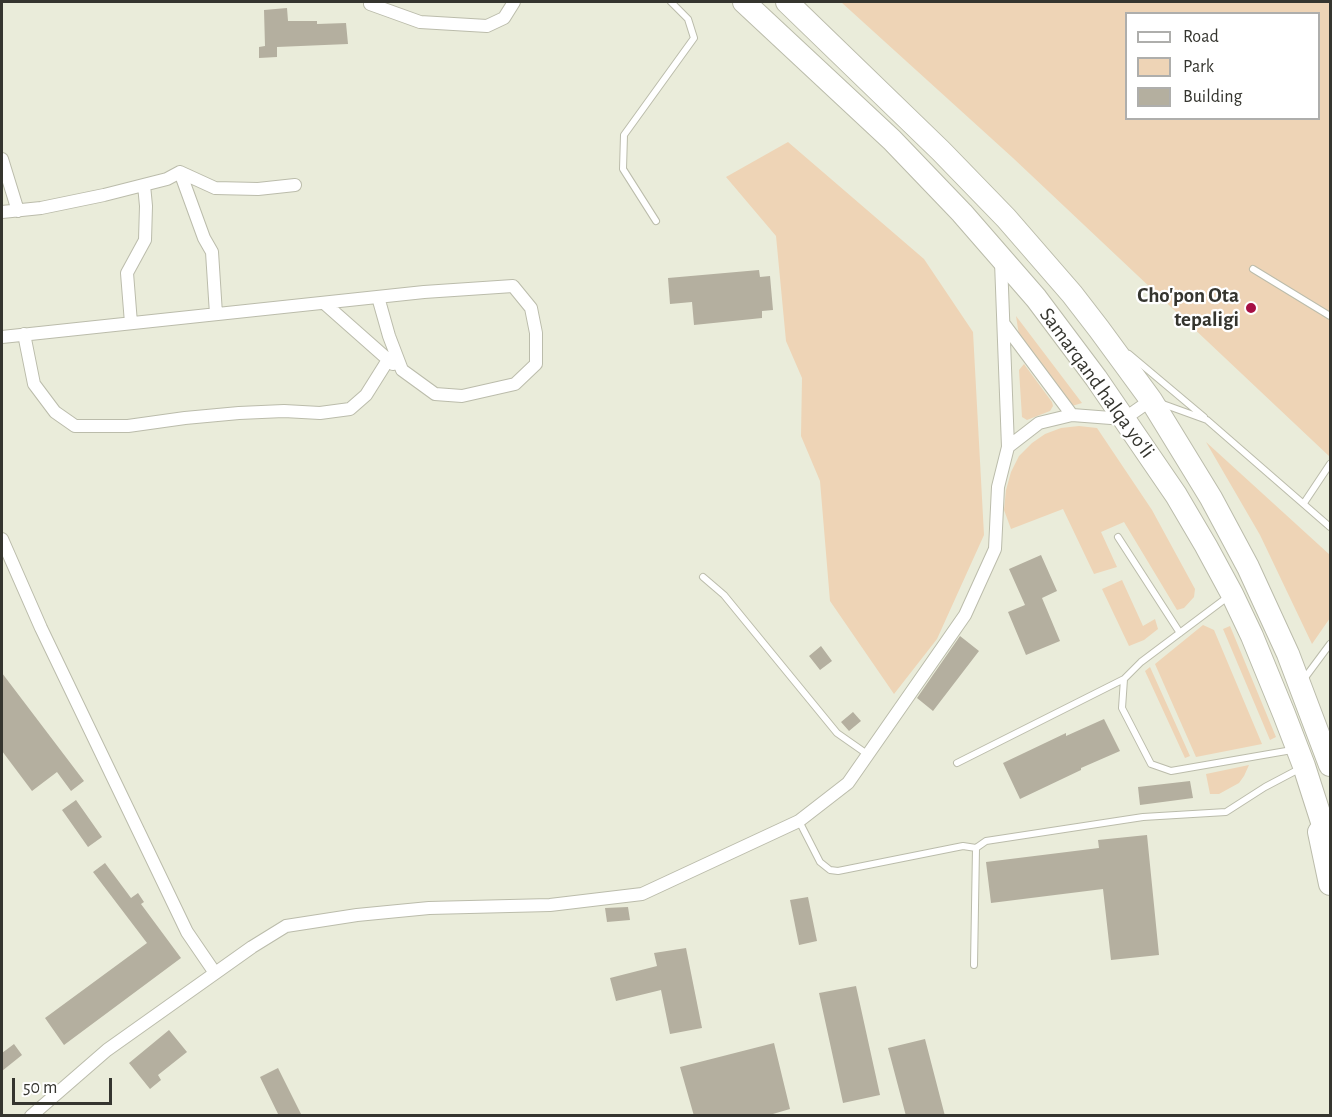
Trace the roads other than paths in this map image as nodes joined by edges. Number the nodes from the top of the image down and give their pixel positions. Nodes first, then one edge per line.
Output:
1 (514, 2) edge
2 (671, 2) edge
3 (744, 2) edge
4 (787, 2) edge
5 (370, 4) dead end
6 (2, 159) edge
7 (180, 172) junction
8 (144, 185) junction
9 (295, 185) dead end
10 (18, 211) junction
11 (2, 212) edge
12 (656, 221) dead end
13 (1001, 256) junction
14 (1253, 269) dead end
15 (378, 297) junction
16 (324, 303) junction
17 (216, 314) junction
18 (1330, 316) edge
19 (131, 323) junction
20 (1004, 324) junction
21 (1099, 329) junction
22 (24, 334) junction
23 (2, 337) edge
24 (388, 360) junction
25 (402, 370) junction
26 (1151, 400) junction
27 (1072, 415) junction
28 (1124, 418) junction
29 (1207, 420) junction
30 (1008, 447) junction
31 (1330, 464) edge
32 (1304, 503) junction
33 (1330, 527) edge
34 (1118, 537) dead end
35 (2, 539) edge
36 (703, 577) dead end
37 (1232, 594) junction
38 (1180, 633) junction
39 (1330, 644) edge
40 (1124, 680) junction
41 (1300, 684) junction
42 (867, 754) junction
43 (1301, 758) junction
44 (957, 763) dead end
45 (1330, 765) edge
46 (799, 821) junction
47 (1330, 847) edge
48 (976, 848) junction
49 (1330, 884) edge
50 (974, 965) dead end
51 (215, 973) junction
52 (31, 1116) edge

1 - 5 street
2 - 12 lane
3 - 13 highway, Samarqand halqa yoʻli
4 - 21 highway, Samarqand halqa yoʻli
6 - 10 street
7 - 8 street
7 - 9 street
7 - 17 street
8 - 10 street
8 - 19 street
10 - 11 street
13 - 20 street
13 - 28 highway, Samarqand halqa yoʻli
14 - 18 lane
15 - 16 street
15 - 25 street
15 - 25 street
16 - 17 street
16 - 24 street
17 - 19 street
19 - 22 street
20 - 27 street
20 - 30 street
21 - 26 highway, Samarqand halqa yoʻli
21 - 29 lane
22 - 23 street
22 - 24 street
24 - 25 street
26 - 28 street
26 - 29 lane
26 - 41 highway, Samarqand halqa yoʻli
27 - 28 street
27 - 30 street
28 - 37 highway, Samarqand halqa yoʻli
29 - 32 lane
30 - 42 street
31 - 32 lane
32 - 33 lane
34 - 38 lane
35 - 51 street
36 - 42 lane
37 - 38 lane
37 - 43 highway, Samarqand halqa yoʻli
38 - 40 lane
39 - 41 lane
40 - 43 lane
40 - 44 lane
41 - 45 highway, Samarqand halqa yoʻli
42 - 46 street
43 - 47 highway, Samarqand halqa yoʻli
43 - 48 lane
43 - 49 highway
46 - 48 lane
46 - 51 street
48 - 50 lane
51 - 52 street

